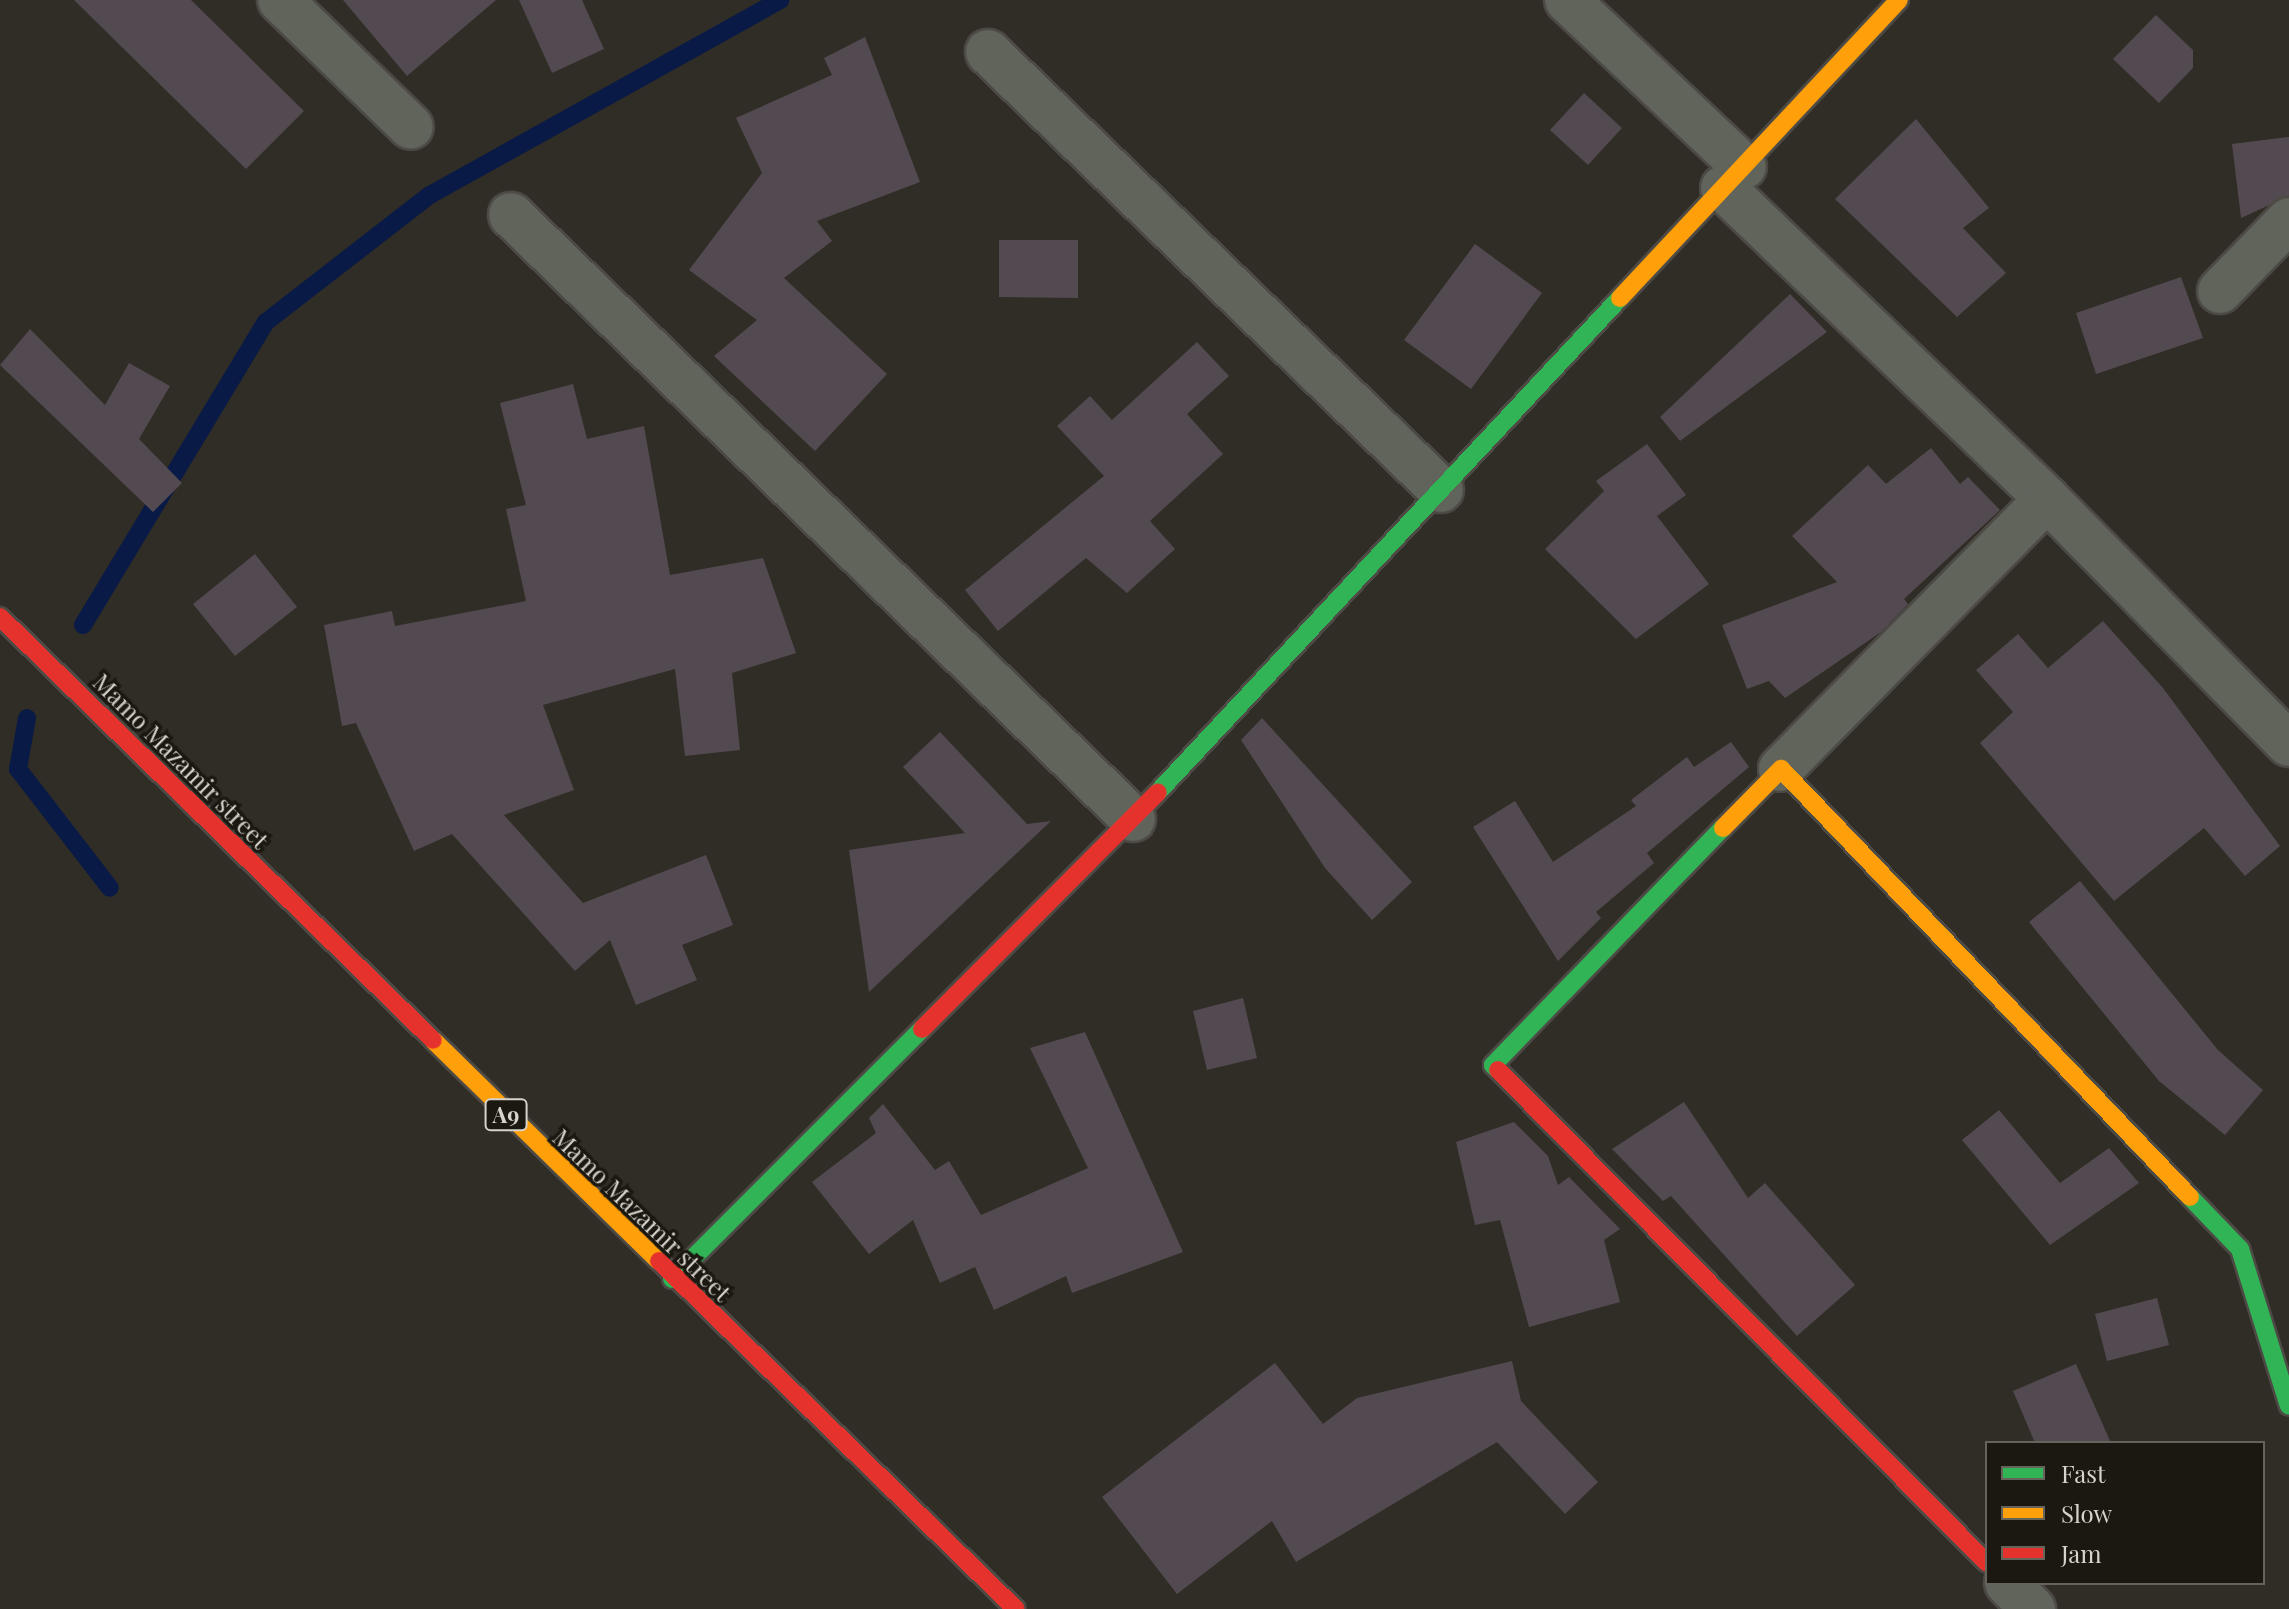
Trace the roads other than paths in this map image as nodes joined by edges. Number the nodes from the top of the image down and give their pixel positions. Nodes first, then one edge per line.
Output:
1 (280, 0) edge
2 (1567, 0) edge
3 (1899, 0) edge
4 (988, 52) dead end
5 (411, 127) dead end
6 (1733, 178) junction
7 (511, 215) dead end
8 (2283, 239) edge
9 (2220, 291) dead end
10 (1441, 490) junction
11 (2047, 499) junction
12 (0, 617) edge
13 (2289, 744) edge
14 (1781, 769) junction
15 (1133, 819) junction
16 (672, 1279) junction
17 (2289, 1406) edge
18 (1985, 1561) edge
19 (2009, 1585) edge
20 (1015, 1609) edge
21 (2033, 1609) edge

1 - 5 street
2 - 6 street
3 - 6 street
4 - 10 street
6 - 10 street
6 - 11 street
7 - 15 street
8 - 9 street
10 - 15 street
11 - 13 street
11 - 14 street
12 - 16 street, Mamo Mazamir street / A9
14 - 17 street
14 - 18 street
15 - 16 street
16 - 20 street, Mamo Mazamir street / A9
19 - 21 street

